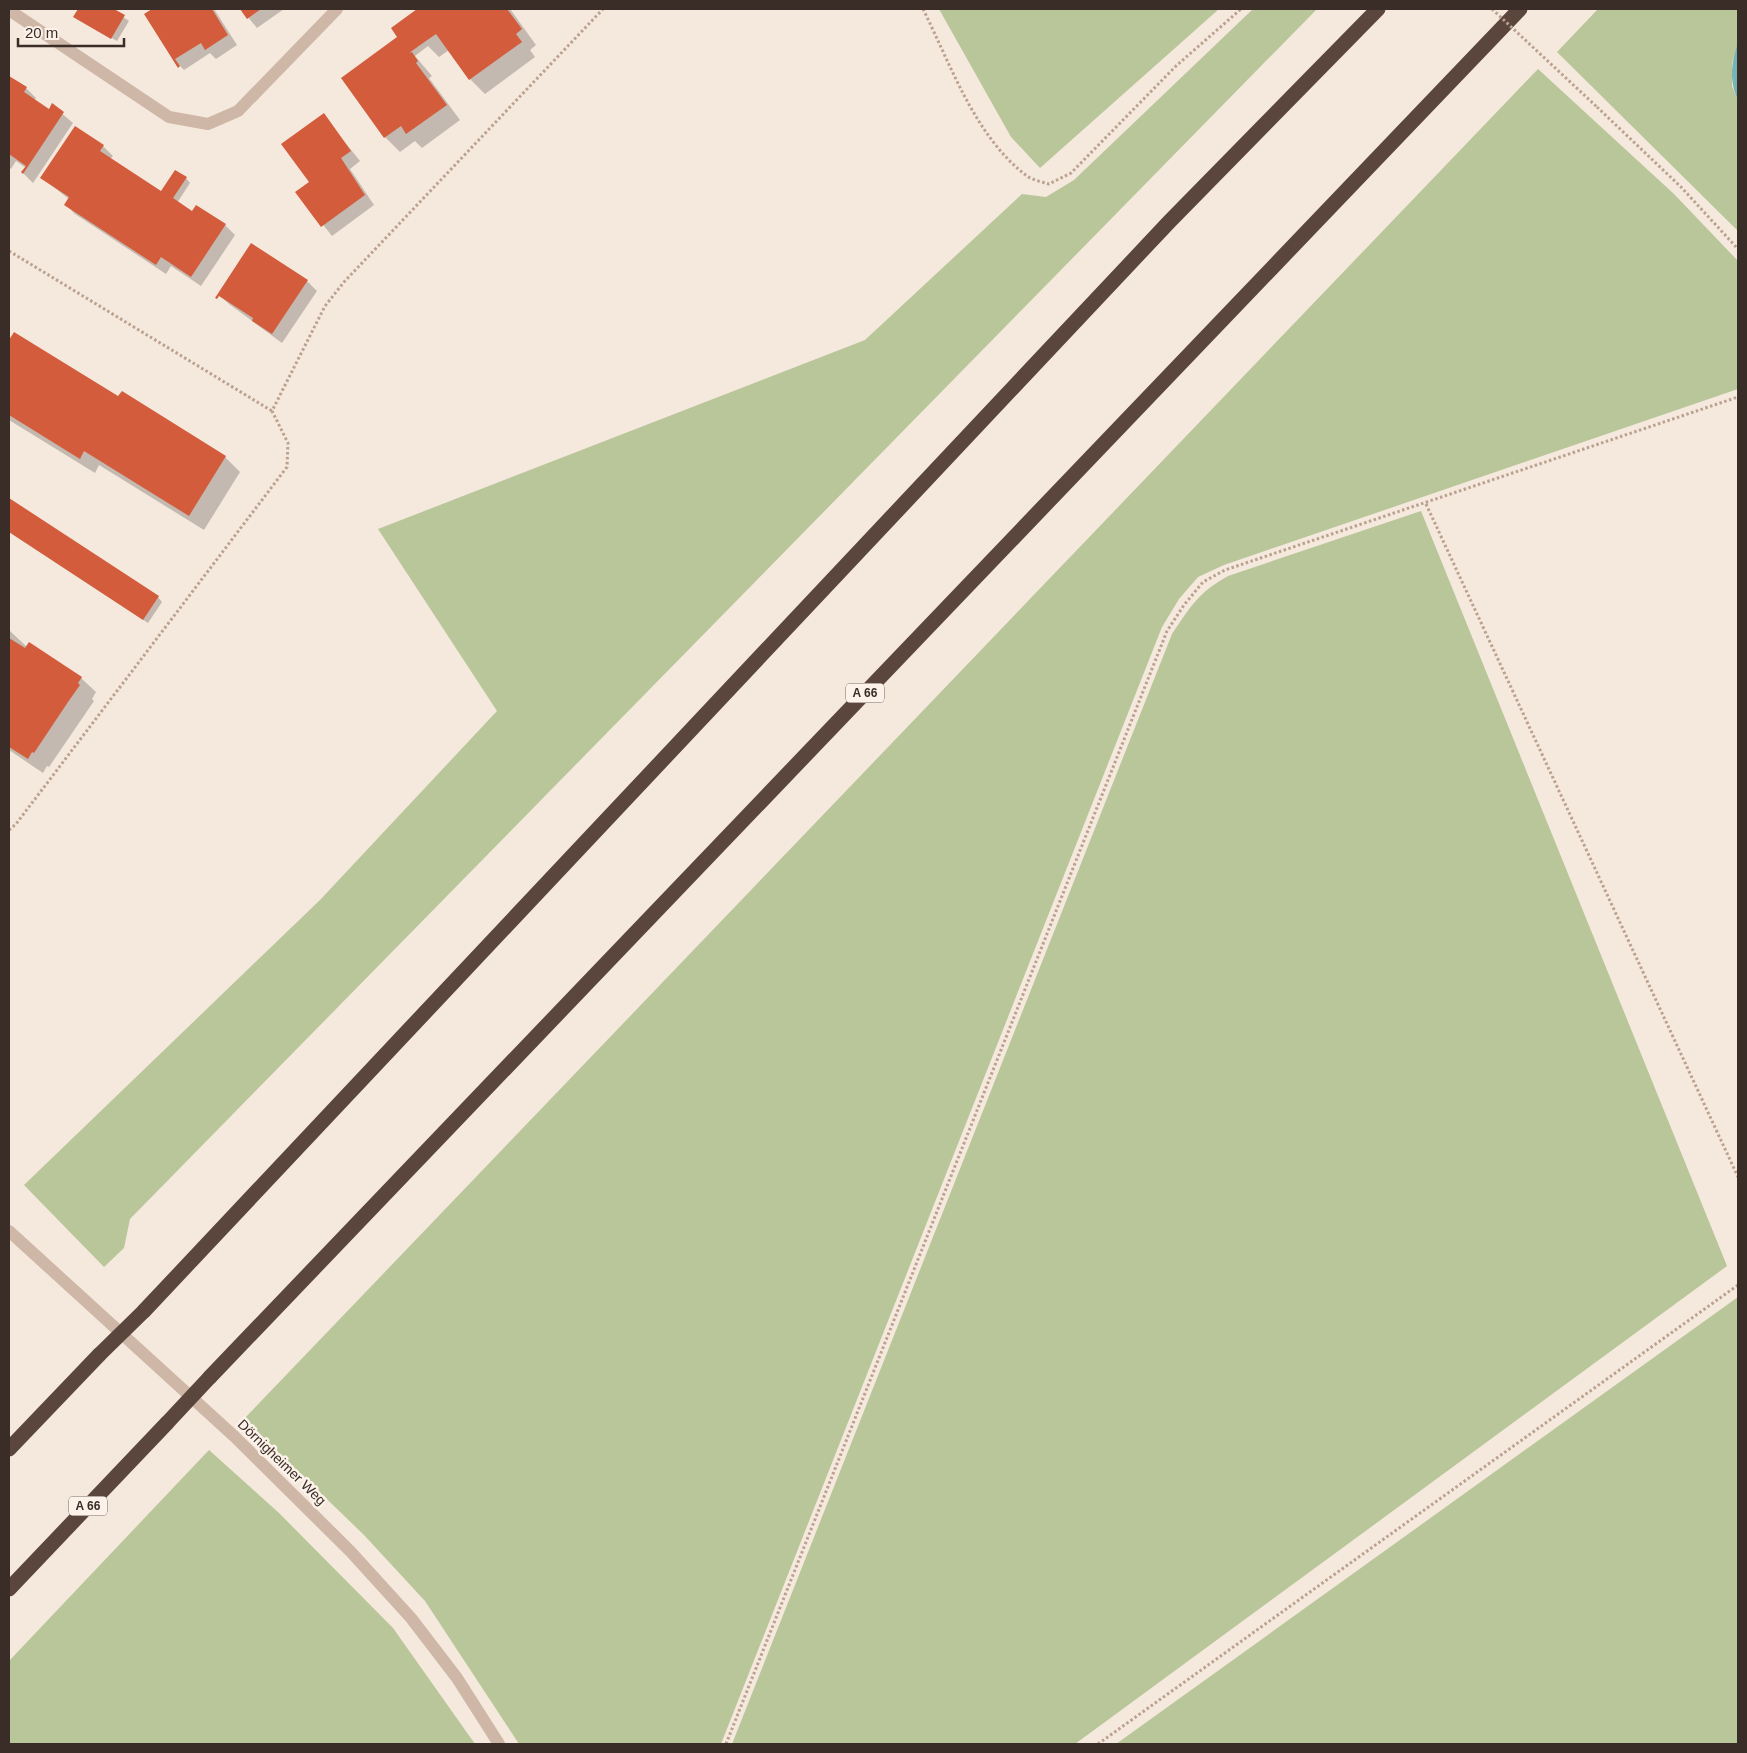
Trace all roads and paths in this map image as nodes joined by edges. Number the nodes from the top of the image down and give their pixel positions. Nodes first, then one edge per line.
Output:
1 (337, 9) edge
2 (603, 9) edge
3 (924, 9) edge
4 (1241, 9) edge
5 (1378, 9) edge
6 (1492, 9) edge
7 (1520, 9) edge
8 (9, 10) edge
9 (1738, 248) edge
10 (9, 251) edge
11 (1738, 397) edge
12 (272, 411) junction
13 (1426, 504) junction
14 (9, 830) edge
15 (1738, 1177) edge
16 (9, 1232) edge
17 (1738, 1285) edge
18 (9, 1449) edge
19 (9, 1589) edge
20 (499, 1744) edge
21 (726, 1744) edge
22 (1098, 1744) edge

1 - 8 street
2 - 12 path
3 - 4 path
5 - 18 highway, bridge
6 - 9 path, bridge
7 - 19 highway, A 66, bridge
10 - 12 path
11 - 13 path
12 - 14 path
13 - 15 path
13 - 21 path
16 - 20 street, Dörnigheimer Weg
17 - 22 path

